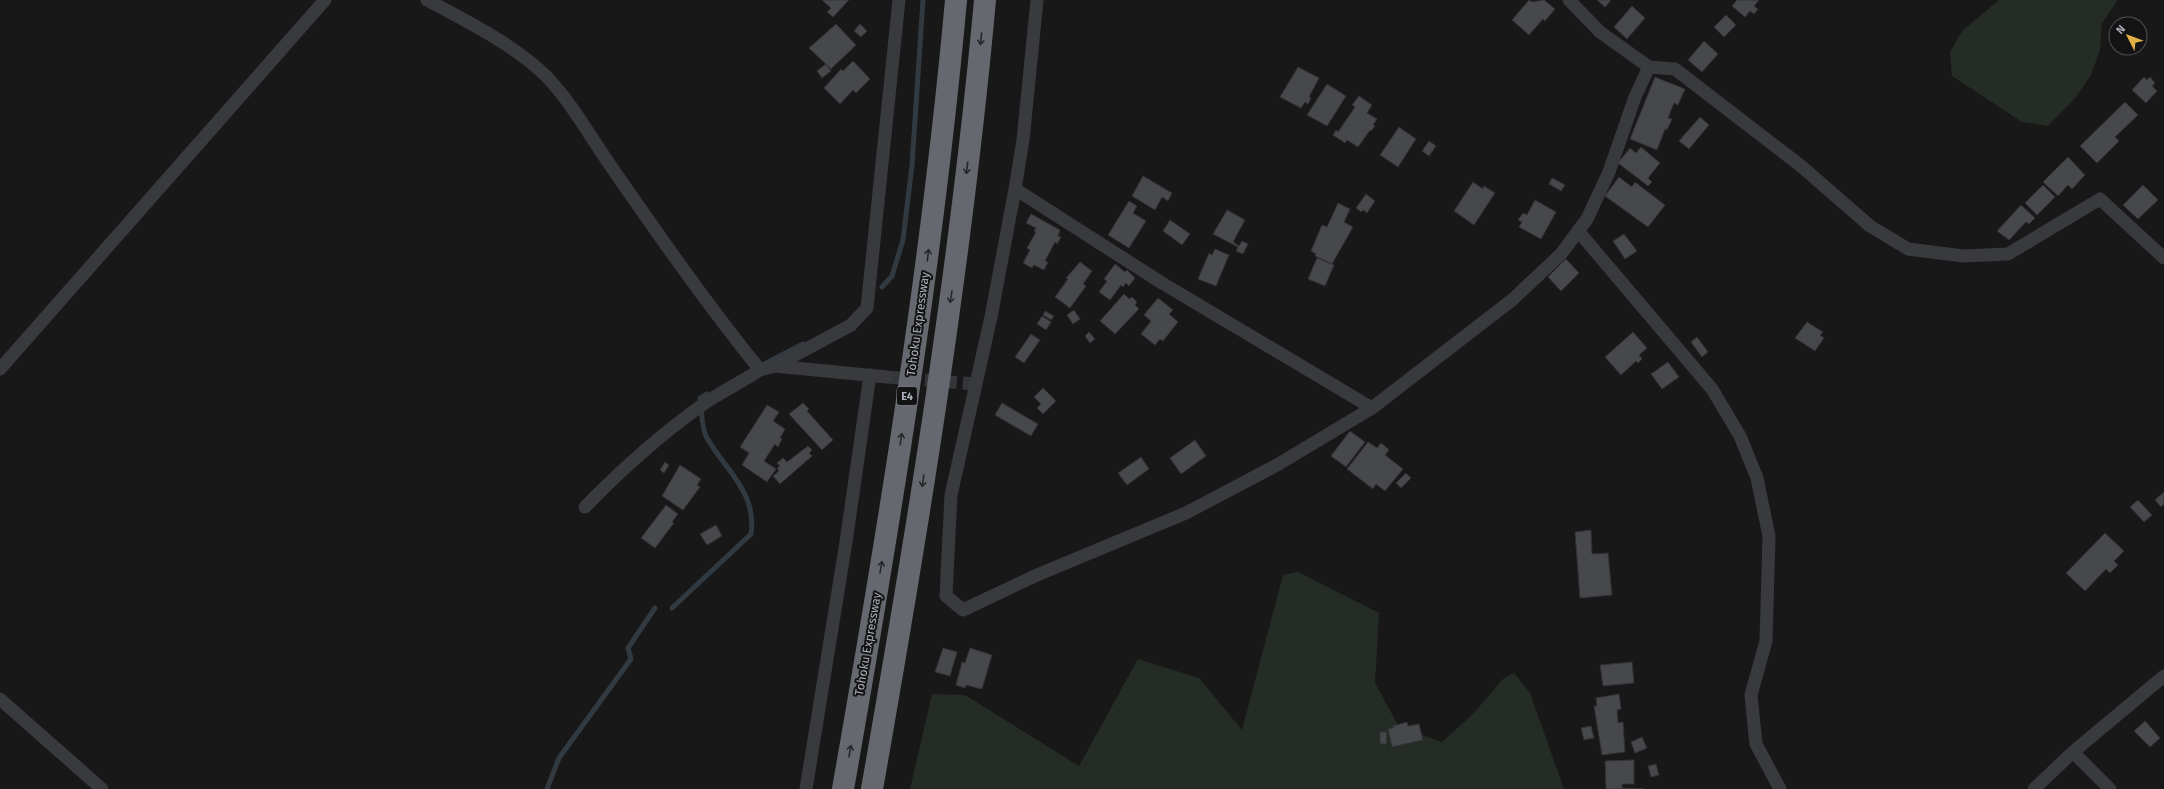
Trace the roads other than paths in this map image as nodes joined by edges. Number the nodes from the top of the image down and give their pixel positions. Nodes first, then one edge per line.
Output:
1 (325, 0) edge
2 (427, 0) edge
3 (899, 0) edge
4 (956, 0) edge
5 (984, 0) edge
6 (1036, 0) edge
7 (1569, 0) edge
8 (1649, 67) junction
9 (1015, 189) junction
10 (1579, 232) junction
11 (2164, 258) edge
12 (775, 366) junction
13 (0, 369) edge
14 (760, 369) junction
15 (870, 375) junction
16 (887, 377) tunnel mouth
17 (1372, 408) junction
18 (585, 507) dead end
19 (2164, 676) edge
20 (0, 700) edge
21 (2073, 752) junction
22 (102, 789) edge
23 (806, 789) edge
24 (843, 789) edge
25 (872, 789) edge
26 (1780, 789) edge
27 (2034, 789) edge
28 (2110, 789) edge

1 - 13 street
2 - 14 street
3 - 12 street
24 -> 4 highway, Tohoku Expressway / E4
5 -> 25 highway, E4
6 - 9 street
7 - 8 street
8 - 10 street
8 - 11 street
9 - 17 street
9 - 17 street
10 - 17 street
10 - 26 street
12 - 14 street
12 - 15 street
14 - 18 street
15 - 16 street
15 - 23 street
19 - 21 street
20 - 22 street
21 - 27 street
21 - 28 street

